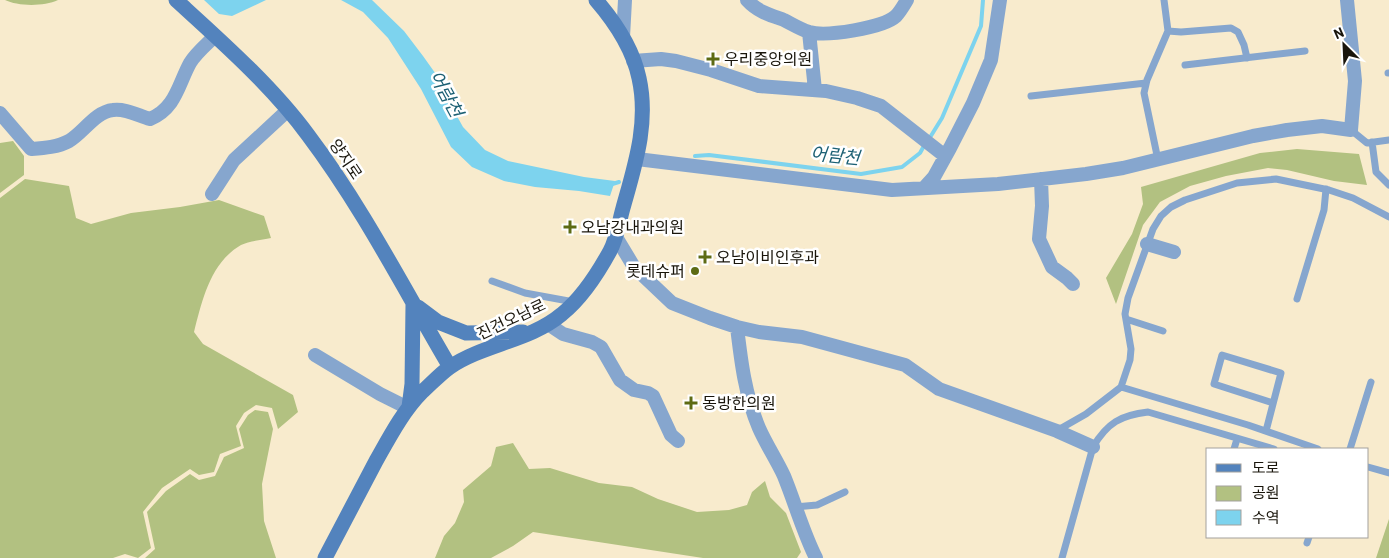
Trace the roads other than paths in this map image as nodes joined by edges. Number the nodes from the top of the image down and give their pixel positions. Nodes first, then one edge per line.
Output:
1 (176, 0) edge
2 (596, 0) edge
3 (625, 0) edge
4 (907, 0) edge
5 (1000, 0) edge
6 (1164, 0) edge
7 (1347, 0) edge
8 (749, 1) edge
9 (1168, 31) junction
10 (809, 32) junction
11 (215, 36) junction
12 (623, 37) junction
13 (1305, 51) dead end
14 (1247, 58) junction
15 (633, 61) junction
16 (1185, 65) dead end
17 (1146, 83) junction
18 (815, 90) junction
19 (1031, 96) dead end
20 (288, 110) junction
21 (0, 113) edge
22 (1350, 130) junction
23 (1389, 140) edge
24 (1372, 142) junction
25 (945, 156) junction
26 (637, 159) junction
27 (1158, 160) junction
28 (1041, 179) junction
29 (1389, 185) edge
30 (924, 188) junction
31 (1326, 189) junction
32 (212, 194) dead end
33 (1389, 217) edge
34 (616, 237) junction
35 (1147, 244) junction
36 (1174, 252) dead end
37 (492, 281) dead end
38 (1073, 284) dead end
39 (1296, 299) dead end
40 (574, 302) junction
41 (413, 304) junction
42 (1126, 319) junction
43 (548, 324) junction
44 (737, 327) junction
45 (1163, 331) dead end
46 (532, 332) junction
47 (315, 355) dead end
48 (450, 367) junction
49 (1371, 382) dead end
50 (1121, 387) junction
51 (1273, 403) junction
52 (408, 408) junction
53 (1057, 431) junction
54 (1266, 432) junction
55 (1237, 439) junction
56 (678, 442) dead end
57 (1093, 447) junction
58 (1234, 448) edge
59 (1270, 448) edge
60 (1315, 448) edge
61 (1350, 448) edge
62 (1369, 467) edge
63 (1389, 473) edge
64 (845, 492) dead end
65 (795, 507) junction
66 (325, 558) edge
67 (816, 558) edge
68 (1062, 558) edge

1 - 11 main road, 양지로
2 - 12 main road, 진건오남로
3 - 12 street
4 - 10 street
5 - 25 street
6 - 9 lane
7 - 22 street
8 - 10 street
9 - 14 lane
9 - 17 lane
10 - 18 street
11 - 20 main road, 양지로
11 - 21 street
12 - 15 main road, 진건오남로
13 - 14 lane
14 - 16 lane
15 - 18 street
15 - 26 main road, 진건오남로
17 - 19 lane
17 - 27 lane
18 - 25 street
20 - 32 street
20 - 41 main road, 양지로
22 - 24 lane
22 - 27 street
23 - 24 lane
24 - 29 lane
25 - 30 street
26 - 30 street
26 - 34 main road, 진건오남로
27 - 28 street
28 - 30 street
28 - 38 street
31 - 33 lane
31 - 35 lane
31 - 39 lane
34 - 40 main road, 진건오남로
34 - 44 street
35 - 36 street
35 - 42 lane
37 - 40 lane
40 - 43 main road, 진건오남로
41 - 46 main road
41 - 48 main road, 양지로
41 - 52 main road
42 - 45 lane
42 - 50 lane
43 - 46 main road, 진건오남로
43 - 56 street
44 - 53 street
44 - 65 street
46 - 48 main road, 진건오남로
47 - 52 street
48 - 52 main road, 진건오남로
49 - 61 lane
50 - 53 lane
50 - 54 lane
51 - 51 lane
51 - 54 lane
52 - 66 main road, 진건오남로
53 - 57 street
54 - 60 lane
55 - 57 lane
55 - 58 lane
55 - 59 lane
57 - 68 lane
62 - 63 lane
64 - 65 lane
65 - 67 street

